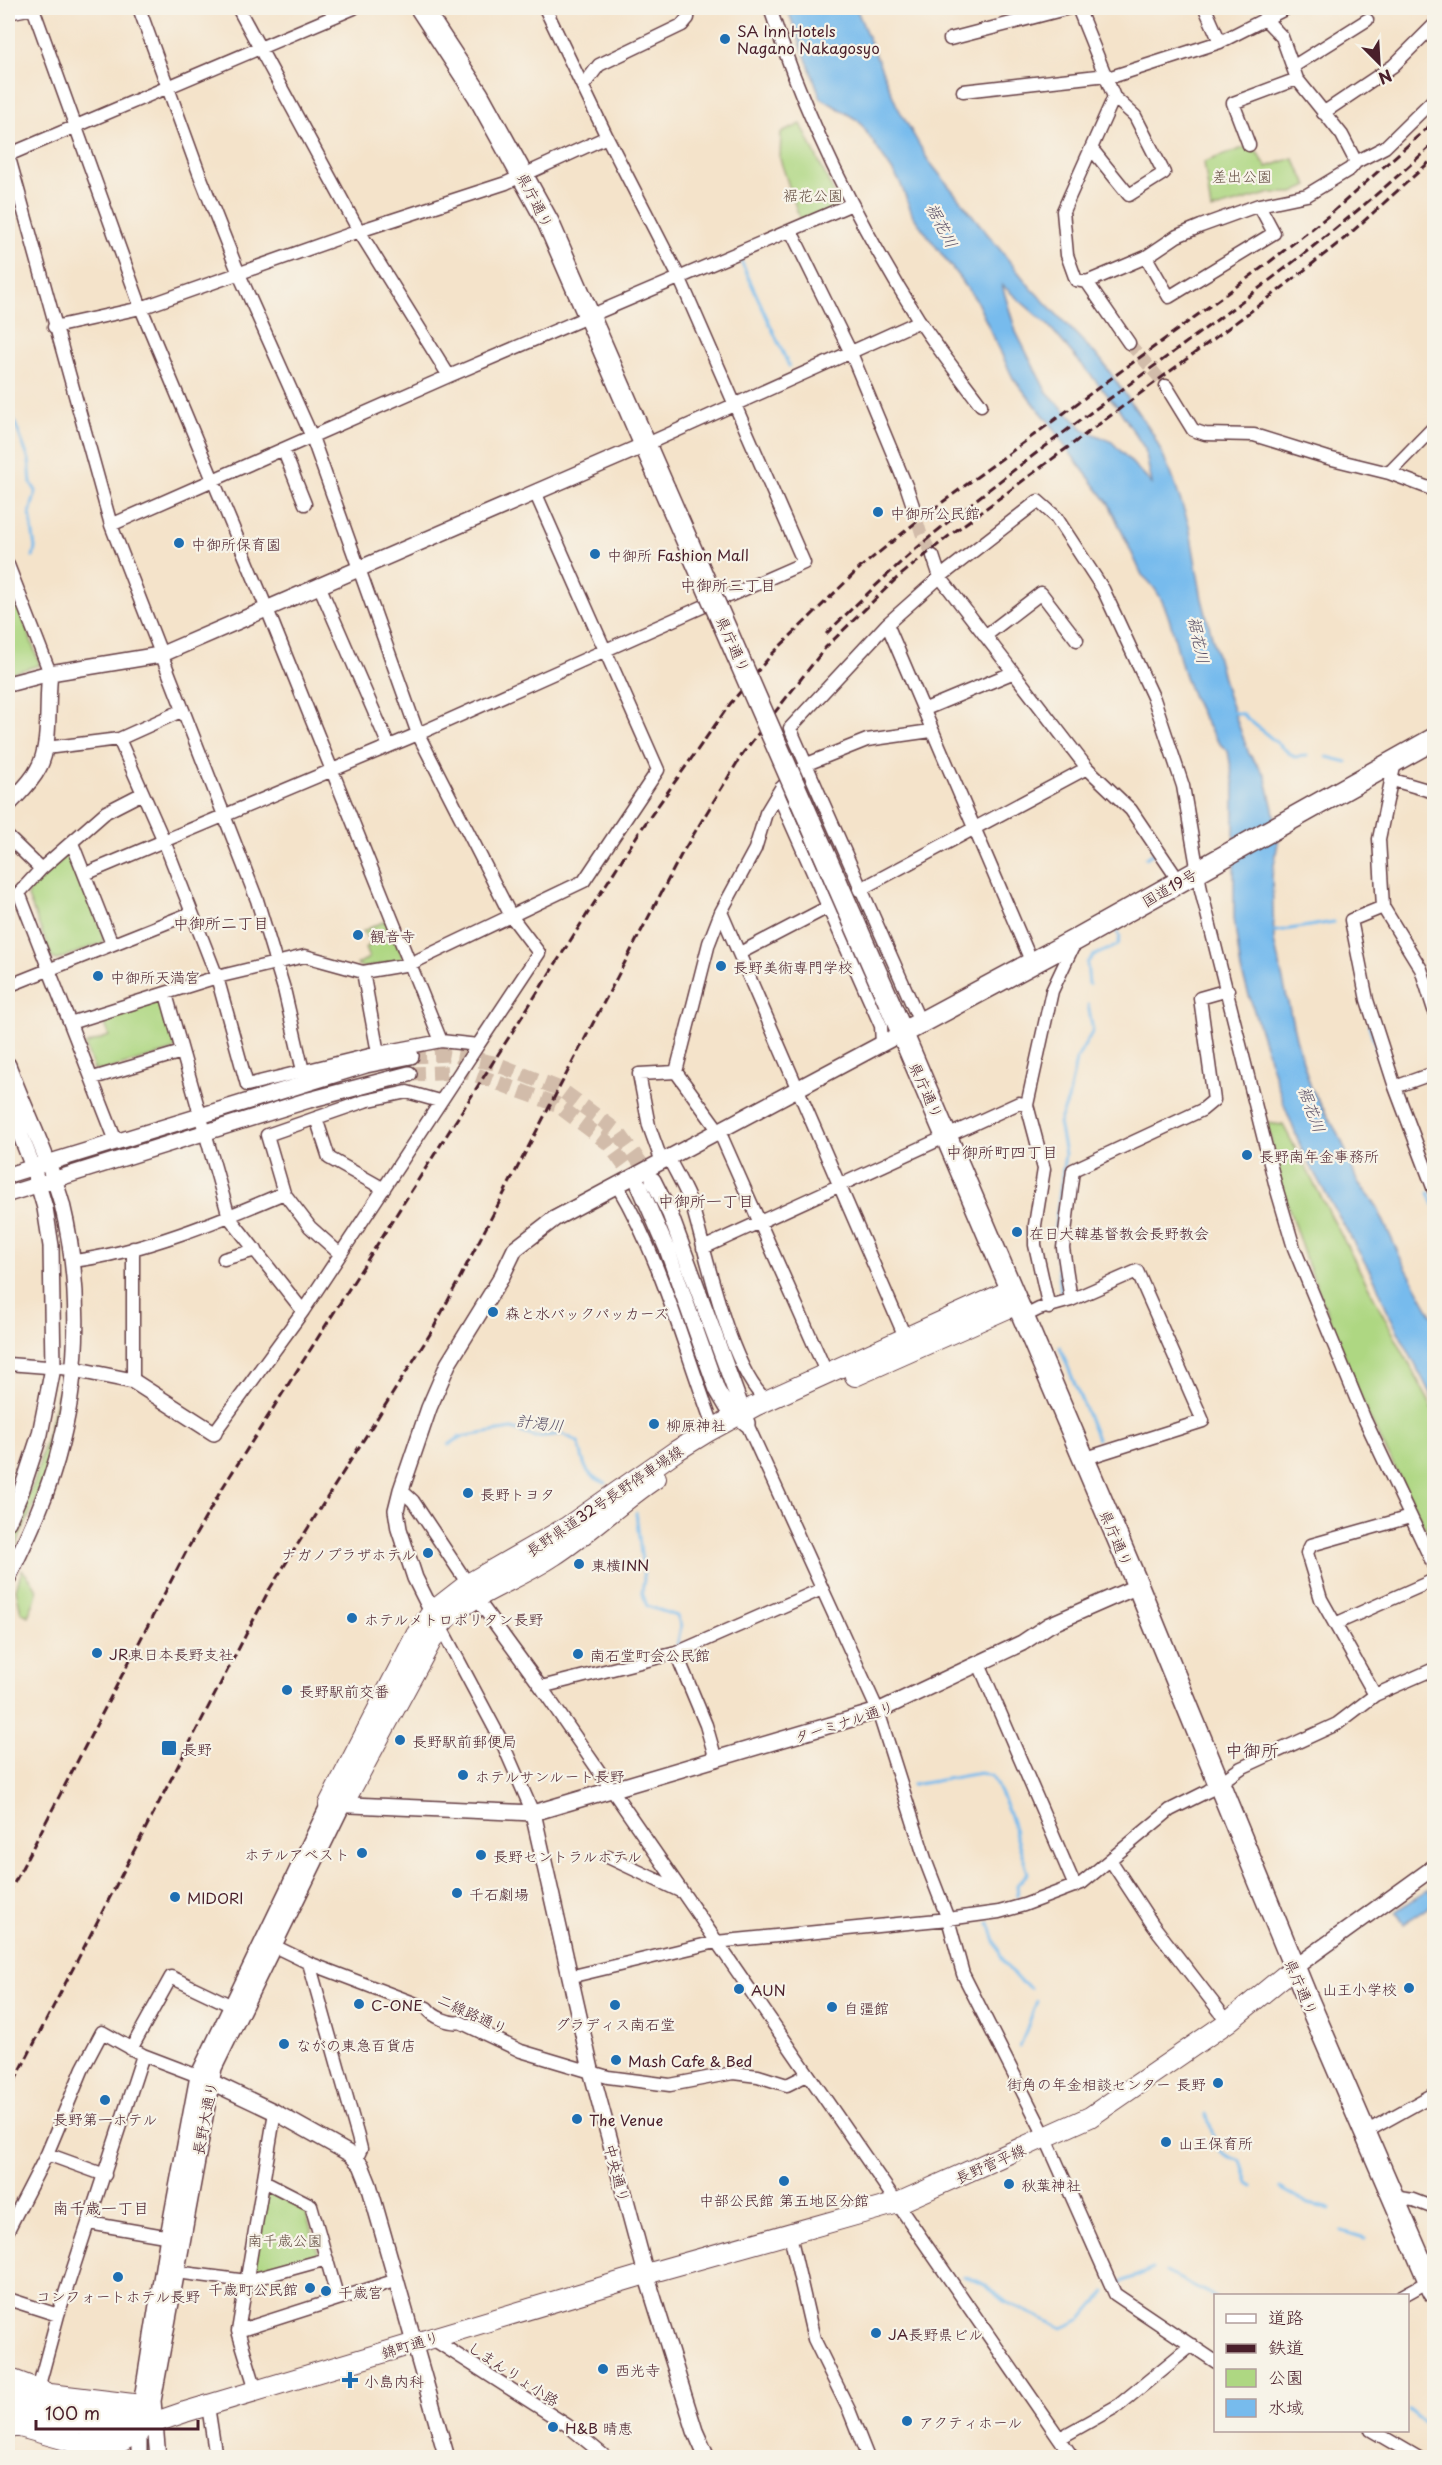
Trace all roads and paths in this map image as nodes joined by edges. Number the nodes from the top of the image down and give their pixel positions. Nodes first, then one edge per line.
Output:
1 (33, 8) edge
2 (139, 8) edge
3 (238, 8) edge
4 (354, 8) edge
5 (421, 8) edge
6 (545, 8) edge
7 (689, 8) edge
8 (770, 8) edge
9 (1069, 8) edge
10 (1078, 8) edge
11 (1205, 8) edge
12 (1287, 8) edge
13 (8, 13) edge
14 (1264, 18) junction
15 (1366, 21) dead end
16 (1434, 25) edge
17 (950, 39) dead end
18 (1221, 42) junction
19 (261, 49) junction
20 (1295, 72) junction
21 (1108, 76) junction
22 (583, 86) junction
23 (168, 88) junction
24 (963, 91) dead end
25 (1114, 97) junction
26 (1434, 99) edge
27 (1323, 113) junction
28 (76, 125) junction
29 (607, 137) junction
30 (1249, 145) dead end
31 (1091, 148) junction
32 (8, 155) edge
33 (1356, 162) junction
34 (524, 176) junction
35 (852, 204) junction
36 (1259, 205) junction
37 (359, 231) junction
38 (791, 231) junction
39 (1146, 256) junction
40 (239, 274) junction
41 (680, 279) junction
42 (1087, 282) junction
43 (141, 308) junction
44 (590, 316) junction
45 (920, 321) junction
46 (54, 327) junction
47 (1129, 343) tunnel mouth
48 (851, 353) junction
49 (449, 376) junction
50 (1166, 386) tunnel mouth
51 (737, 405) junction
52 (981, 405) dead end
53 (1434, 428) edge
54 (312, 436) junction
55 (647, 444) junction
56 (283, 449) junction
57 (1389, 473) junction
58 (213, 478) junction
59 (1434, 490) edge
60 (535, 492) junction
61 (305, 504) dead end
62 (913, 506) tunnel mouth
63 (111, 525) junction
64 (933, 556) tunnel mouth
65 (8, 565) edge
66 (360, 567) junction
67 (940, 577) junction
68 (319, 585) junction
69 (729, 596) dead end
70 (702, 607) dead end
71 (267, 609) junction
72 (886, 624) junction
73 (985, 636) junction
74 (1077, 640) dead end
75 (606, 650) junction
76 (160, 655) junction
77 (50, 673) junction
78 (1012, 673) junction
79 (8, 684) edge
80 (923, 710) junction
81 (181, 711) junction
82 (931, 730) junction
83 (418, 734) junction
84 (119, 739) junction
85 (1434, 739) edge
86 (389, 746) junction
87 (46, 748) junction
88 (807, 764) junction
89 (1087, 768) junction
90 (331, 770) junction
91 (1394, 771) junction
92 (1434, 792) edge
93 (141, 794) junction
94 (778, 794) junction
95 (8, 805) edge
96 (226, 816) junction
97 (974, 829) junction
98 (8, 837) edge
99 (164, 841) junction
100 (72, 843) junction
101 (1202, 868) junction
102 (41, 869) junction
103 (85, 874) junction
104 (1179, 881) junction
105 (860, 889) junction
106 (830, 906) junction
107 (1383, 907) junction
108 (721, 912) junction
109 (191, 913) junction
110 (511, 916) junction
111 (1077, 939) junction
112 (112, 944) junction
113 (740, 953) junction
114 (277, 961) junction
115 (1032, 963) junction
116 (410, 964) junction
117 (50, 970) junction
118 (363, 972) junction
119 (217, 976) junction
120 (8, 986) edge
121 (1228, 990) junction
122 (166, 994) junction
123 (1434, 1010) edge
124 (920, 1022) junction
125 (70, 1023) junction
126 (902, 1033) junction
127 (441, 1041) junction
128 (882, 1044) junction
129 (478, 1046) junction
130 (182, 1052) junction
131 (378, 1053) junction
132 (411, 1056) tunnel mouth
133 (8, 1065) edge
134 (303, 1071) junction
135 (676, 1071) junction
136 (1434, 1073) edge
137 (409, 1074) tunnel mouth
138 (93, 1078) junction
139 (1395, 1087) junction
140 (798, 1089) junction
141 (439, 1101) junction
142 (8, 1103) edge
143 (1027, 1105) junction
144 (202, 1118) junction
145 (316, 1118) junction
146 (719, 1131) junction
147 (204, 1133) junction
148 (946, 1135) junction
149 (119, 1142) junction
150 (665, 1160) junction
151 (40, 1164) junction
152 (8, 1175) edge
153 (54, 1179) junction
154 (646, 1182) tunnel mouth
155 (39, 1185) junction
156 (618, 1185) junction
157 (840, 1185) junction
158 (384, 1189) junction
159 (1434, 1190) edge
160 (284, 1193) junction
161 (8, 1194) edge
162 (229, 1217) junction
163 (760, 1222) junction
164 (133, 1248) junction
165 (703, 1248) junction
166 (256, 1250) junction
167 (340, 1254) junction
168 (224, 1259) dead end
169 (73, 1261) junction
170 (1071, 1300) junction
171 (1017, 1303) junction
172 (1049, 1308) junction
173 (303, 1311) junction
174 (906, 1339) junction
175 (8, 1364) edge
176 (53, 1368) junction
177 (73, 1369) junction
178 (826, 1374) junction
179 (133, 1381) junction
180 (767, 1401) junction
181 (742, 1418) junction
182 (714, 1428) junction
183 (214, 1433) joint
184 (1083, 1459) junction
185 (401, 1490) junction
186 (1410, 1517) junction
187 (8, 1522) edge
188 (1434, 1566) edge
189 (8, 1578) edge
190 (1434, 1580) edge
191 (1138, 1586) junction
192 (822, 1589) junction
193 (474, 1590) junction
194 (436, 1618) junction
195 (1335, 1624) junction
196 (676, 1653) junction
197 (979, 1664) junction
198 (1434, 1669) edge
199 (541, 1687) junction
200 (1375, 1695) junction
201 (878, 1711) junction
202 (716, 1760) junction
203 (1220, 1782) junction
204 (610, 1789) junction
205 (327, 1807) junction
206 (533, 1813) junction
207 (328, 1834) junction
208 (608, 1857) dead end
209 (1111, 1861) junction
210 (1434, 1867) edge
211 (1075, 1886) junction
212 (681, 1892) junction
213 (948, 1919) junction
214 (716, 1942) junction
215 (274, 1946) junction
216 (309, 1963) junction
217 (1294, 1968) junction
218 (569, 1977) junction
219 (230, 2004) junction
220 (1228, 2022) junction
221 (131, 2049) junction
222 (143, 2055) junction
223 (592, 2074) junction
224 (807, 2075) junction
225 (204, 2079) junction
226 (1434, 2094) edge
227 (275, 2112) junction
228 (1364, 2133) junction
229 (1046, 2138) junction
230 (48, 2154) junction
231 (356, 2160) junction
232 (105, 2175) junction
233 (264, 2181) junction
234 (1392, 2197) junction
235 (898, 2203) junction
236 (1434, 2208) edge
237 (89, 2223) junction
238 (8, 2230) edge
239 (790, 2235) junction
240 (175, 2237) junction
241 (327, 2259) junction
242 (176, 2272) junction
243 (646, 2274) junction
244 (397, 2280) junction
245 (247, 2281) junction
246 (1432, 2287) edge
247 (1406, 2294) edge
248 (338, 2299) junction
249 (8, 2300) edge
250 (58, 2315) junction
251 (238, 2331) junction
252 (423, 2340) junction
253 (1192, 2345) junction
254 (1214, 2360) edge
255 (8, 2379) edge
256 (38, 2389) junction
257 (256, 2390) junction
258 (8, 2394) edge
259 (208, 2406) junction
260 (8, 2409) edge
261 (143, 2419) junction
262 (8, 2427) edge
263 (1375, 2432) edge
264 (1060, 2438) junction
265 (140, 2457) edge
266 (158, 2457) edge
267 (216, 2457) edge
268 (447, 2457) edge
269 (607, 2457) edge
270 (707, 2457) edge
271 (868, 2457) edge
272 (1073, 2457) edge
273 (1419, 2457) edge

1 - 13 street
1 - 28 street
2 - 23 street
3 - 19 street
4 - 19 street
5 - 34 highway, 県庁通り
6 - 22 street
7 - 22 street
8 - 35 street
9 - 17 street
10 - 21 street
11 - 18 street
12 - 14 street
14 - 18 street
14 - 20 street
15 - 20 street
16 - 27 street
18 - 21 street
19 - 23 street
19 - 37 street
20 - 27 street
20 - 30 street
21 - 24 street
21 - 25 street
22 - 29 street
23 - 28 street
23 - 40 street
25 - 31 street
25 - 31 street
26 - 33 street
27 - 33 street
28 - 32 street
28 - 43 street
29 - 34 street
29 - 41 street
31 - 42 street
32 - 46 street
33 - 36 street
34 - 37 street
34 - 44 highway, 県庁通り
35 - 38 street
35 - 45 street
36 - 39 street
36 - 39 street
37 - 40 street
37 - 49 street
38 - 41 street
38 - 48 street
39 - 42 street
40 - 43 street
40 - 54 street
41 - 44 street
41 - 51 street
42 - 47 street
43 - 46 street
43 - 58 street
44 - 49 street
44 - 55 highway, 県庁通り
45 - 48 street
45 - 52 street
46 - 63 street
48 - 51 street
48 - 62 street
49 - 54 street
50 - 57 street
51 - 55 street
51 - 69 street
53 - 57 street
54 - 56 street
54 - 66 street
55 - 60 street
55 - 126 highway, 県庁通り, bridge
56 - 58 street
56 - 61 street
57 - 59 street
58 - 63 street
58 - 71 street
60 - 66 street
60 - 75 street
63 - 76 street
64 - 67 street
65 - 77 street
66 - 68 street
66 - 83 street
67 - 72 street
67 - 73 street
67 - 101 street
68 - 71 street
68 - 86 street
70 - 75 street
71 - 76 street
71 - 90 street
72 - 80 street
72 - 88 street
73 - 74 street
73 - 78 street
75 - 83 street
75 - 110 street
76 - 77 street
76 - 81 street
77 - 79 street
77 - 87 street
78 - 80 street
78 - 89 street
80 - 82 street
81 - 84 street
81 - 96 street
82 - 88 street
82 - 97 street
83 - 86 street
83 - 110 street
84 - 87 street
84 - 93 street
85 - 91 highway, 国道19号
86 - 90 street
87 - 95 street
88 - 94 street
88 - 105 street
89 - 97 street
89 - 104 street
90 - 96 street
90 - 116 street
91 - 92 street
91 - 101 highway, 国道19号
91 - 107 street
93 - 99 street
93 - 100 street
94 - 106 street
94 - 108 street
96 - 99 street
96 - 114 street
97 - 105 street
97 - 115 street
98 - 102 street
99 - 103 street
99 - 109 street
100 - 102 street
100 - 103 street
101 - 104 highway, 国道19号
101 - 121 street
102 - 117 street
103 - 112 street
104 - 111 highway, 国道19号
105 - 124 street
106 - 113 street
106 - 128 street
107 - 123 street
107 - 139 street
108 - 113 street
108 - 135 street
109 - 112 street
109 - 119 street
110 - 116 street
110 - 129 street
111 - 115 highway, 国道19号
111 - 143 street
112 - 117 street
113 - 140 street
114 - 118 street
114 - 119 street
114 - 134 street
115 - 124 highway, 国道19号
116 - 118 street
116 - 127 street
117 - 120 street
117 - 125 street
118 - 131 street
119 - 122 street
119 - 134 street
121 - 170 street
121 - 186 street
122 - 125 street
122 - 130 street
124 - 126 highway, 国道19号
125 - 138 street
126 - 128 street
126 - 148 highway, 県庁通り
127 - 129 street
127 - 131 street
128 - 140 street
129 - 141 street
130 - 138 street
130 - 144 street
131 - 134 street
132 - 144 street
133 - 151 street
135 - 146 street
135 - 150 street
136 - 139 street
137 - 147 street
138 - 149 street
139 - 159 street
140 - 146 street
140 - 157 street
141 - 145 street
141 - 158 street
142 - 151 street
143 - 148 street
143 - 172 street
144 - 147 street
144 - 149 street
145 - 158 street
145 - 160 street
146 - 150 street
146 - 163 street
147 - 153 street
147 - 162 street
148 - 157 street
148 - 171 highway, 県庁通り
149 - 151 street
150 - 156 street
150 - 165 street
151 - 152 street
151 - 153 street
151 - 155 street
153 - 155 street
153 - 169 street
154 - 181 street
155 - 161 street
155 - 176 street
156 - 182 street
156 - 185 street
157 - 163 street
157 - 174 street
158 - 167 street
160 - 162 street
160 - 167 street
162 - 164 street
162 - 166 street
163 - 165 street
163 - 178 street
164 - 169 street
164 - 179 street
165 - 180 street
166 - 168 street
166 - 173 street
167 - 173 street
169 - 177 street
170 - 172 street
170 - 184 street
171 - 172 street
171 - 174 main road, 長野県道32号長野停車場線
171 - 181 main road, 長野県道32号長野停車場線
171 - 184 highway, 県庁通り
173 - 183 street
174 - 178 main road, 長野県道32号長野停車場線
175 - 176 street
176 - 177 street
176 - 187 street
177 - 179 street
177 - 189 street
178 - 180 main road, 長野県道32号長野停車場線
179 - 183 street
180 - 181 main road, 長野県道32号長野停車場線
181 - 182 main road, 長野県道32号長野停車場線
181 - 192 street
181 - 193 main road, 長野県道32号長野停車場線
182 - 193 main road, 長野県道32号長野停車場線
184 - 191 highway, 県庁通り
185 - 193 street
185 - 194 street
186 - 188 street
186 - 195 street
190 - 195 street
191 - 197 street, ターミナル通り
191 - 203 highway, 県庁通り
192 - 196 street
192 - 201 street
193 - 194 main road, 長野県道32号長野停車場線
193 - 199 street
194 - 205 main road, 長野県道32号長野停車場線
194 - 206 street
195 - 200 street
196 - 199 street
196 - 202 street
197 - 201 street, ターミナル通り
197 - 211 street
198 - 200 street
199 - 204 street
200 - 203 street
201 - 202 street, ターミナル通り
201 - 213 street
202 - 204 street, ターミナル通り
203 - 209 street
203 - 217 highway, 県庁通り
204 - 206 street, ターミナル通り
204 - 212 street
205 - 206 street
205 - 207 street, 長野大通り
205 - 207 street
205 - 219 street, 長野大通り
206 - 218 street, 中央通り
207 - 215 street, 長野大通り
208 - 212 street
209 - 211 street
209 - 220 street
210 - 217 street
211 - 213 street
212 - 214 street
213 - 214 street
213 - 229 street
214 - 218 street
214 - 224 street
215 - 216 street, 二線路通り
215 - 225 street, 長野大通り
216 - 223 street, 二線路通り
216 - 231 street
217 - 220 main road, 長野菅平線
217 - 228 highway, 県庁通り
218 - 223 street, 中央通り
219 - 221 street
219 - 225 street, 長野大通り
220 - 229 main road, 長野菅平線
221 - 222 street
221 - 230 street
222 - 225 street
222 - 232 street
223 - 224 street, 二線路通り
223 - 243 street, 中央通り
224 - 235 street
225 - 227 street
225 - 240 street, 長野大通り
226 - 228 street
227 - 231 street
227 - 233 street
228 - 234 highway, 県庁通り
229 - 235 main road, 長野菅平線
229 - 253 street
230 - 232 street
230 - 238 street
231 - 244 street
232 - 237 street
233 - 241 street
233 - 245 street
234 - 236 street
234 - 246 highway, 県庁通り
235 - 239 main road, 長野菅平線
235 - 264 street
237 - 240 street
237 - 250 street
239 - 243 main road, 長野菅平線
239 - 271 street
240 - 242 street, 長野大通り
240 - 261 street, 長野大通り
241 - 245 street
241 - 248 street
242 - 245 street
242 - 261 street, 長野大通り
243 - 252 main road, 錦町通り
243 - 270 street, 中央通り
244 - 248 street
244 - 252 street
245 - 251 street
246 - 247 street
248 - 251 street
249 - 250 street
250 - 256 street
251 - 257 street
252 - 257 main road, 錦町通り
252 - 268 street
252 - 269 street, しまんりょ小路
253 - 254 street
253 - 264 street
255 - 256 main road
256 - 261 main road
257 - 259 main road, 錦町通り
258 - 261 street
259 - 261 main road, 錦町通り
259 - 267 street
260 - 261 street
261 - 262 main road
261 - 265 street, 長野大通り
261 - 266 street, 長野大通り
263 - 273 street
264 - 272 street

